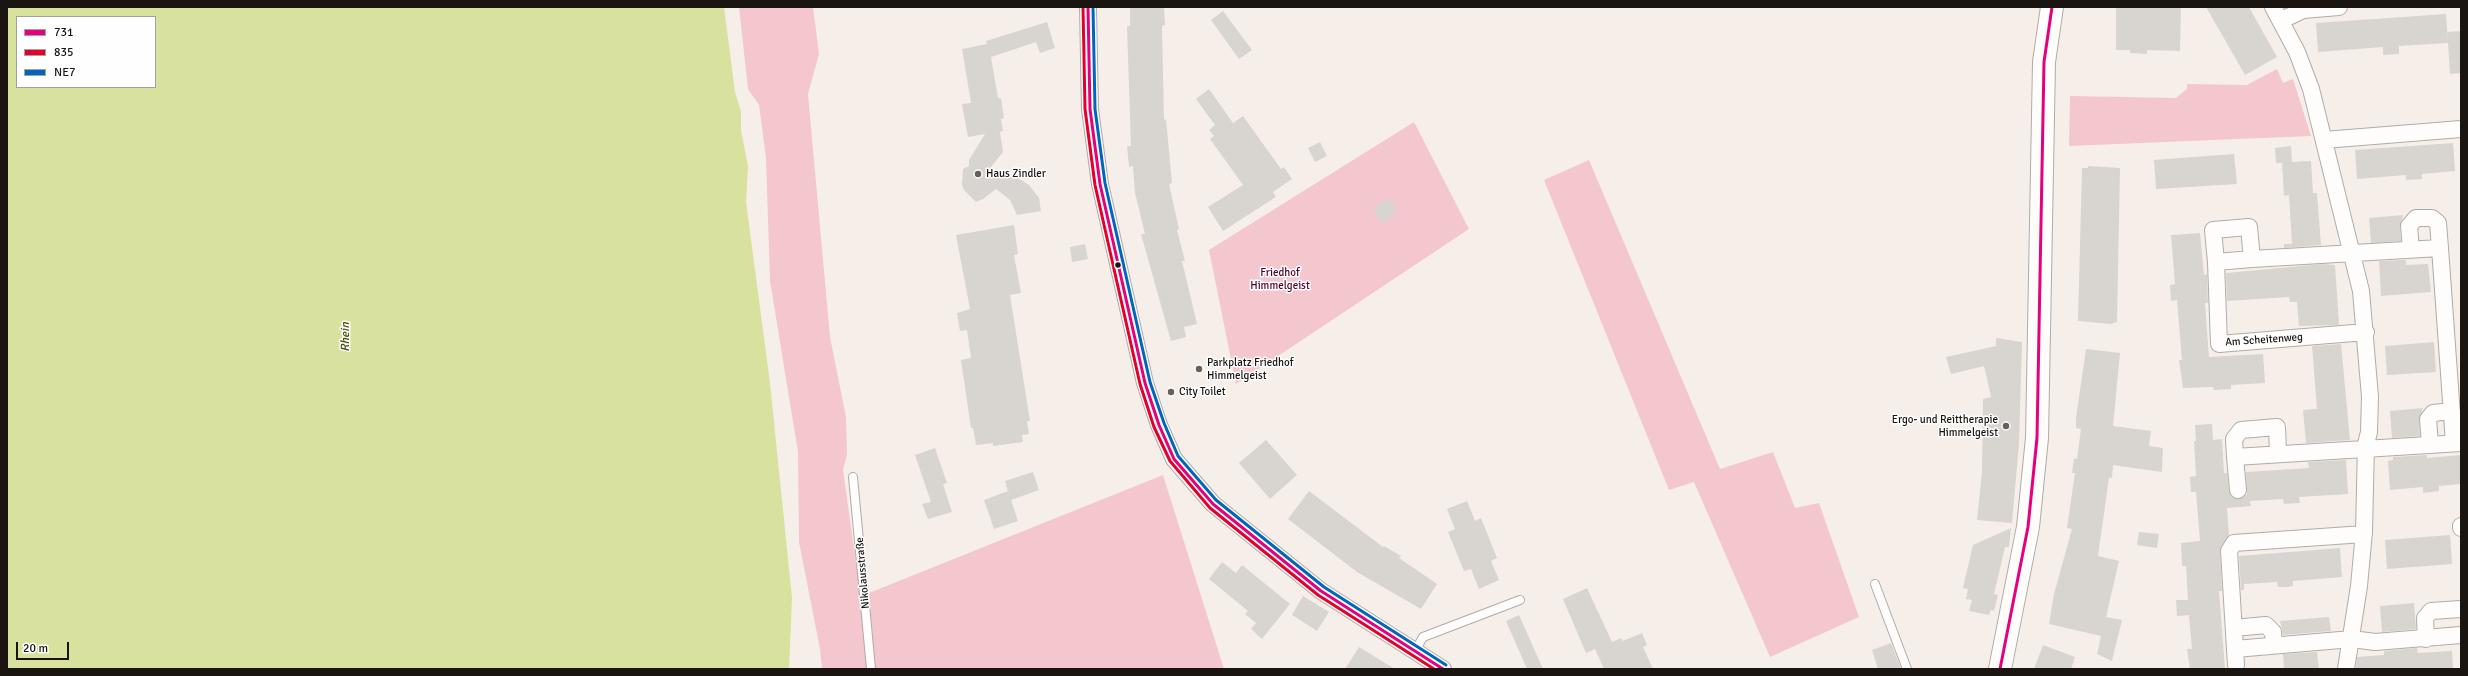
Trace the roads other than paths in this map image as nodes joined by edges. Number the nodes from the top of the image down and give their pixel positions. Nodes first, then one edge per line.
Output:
1 (1088, 7) edge
2 (2052, 7) edge
3 (2339, 7) edge
4 (2278, 14) edge
5 (2461, 129) edge
6 (2324, 140) junction
7 (2440, 248) junction
8 (2411, 249) junction
9 (2353, 253) junction
10 (2252, 260) junction
11 (2216, 262) junction
12 (2366, 332) junction
13 (2452, 411) junction
14 (2457, 443) edge
15 (2430, 444) junction
16 (2366, 447) junction
17 (2278, 453) junction
18 (2235, 457) junction
19 (853, 477) dead end
20 (2238, 490) dead end
21 (2364, 534) junction
22 (1875, 584) dead end
23 (1520, 600) dead end
24 (2461, 609) edge
25 (2234, 628) junction
26 (2461, 635) edge
27 (2426, 639) junction
28 (2352, 640) junction
29 (2274, 645) junction
30 (2235, 649) junction
31 (1415, 651) junction
32 (2236, 665) dead end
33 (871, 669) edge
34 (1443, 669) edge
35 (1907, 669) edge
36 (2000, 669) edge
37 (2346, 669) edge

1 - 31 street
2 - 36 street
3 - 4 street
4 - 6 street
5 - 6 street
6 - 9 street
7 - 8 street
7 - 8 street
7 - 13 street
8 - 9 street
9 - 10 street
9 - 12 street
10 - 11 street
10 - 11 street, Am Scheitenweg
11 - 12 street, Am Scheitenweg
12 - 16 street
13 - 14 street
13 - 15 street
14 - 15 street
15 - 16 street
16 - 17 street
16 - 21 street
17 - 18 street
17 - 18 street
18 - 20 street
19 - 33 lane, Nikolausstraße
21 - 25 street
21 - 28 street
22 - 35 lane
23 - 31 lane
24 - 27 street
25 - 29 street
25 - 30 street
26 - 27 street
27 - 28 street
28 - 29 street
28 - 37 street
29 - 30 street
30 - 32 street
31 - 34 street

